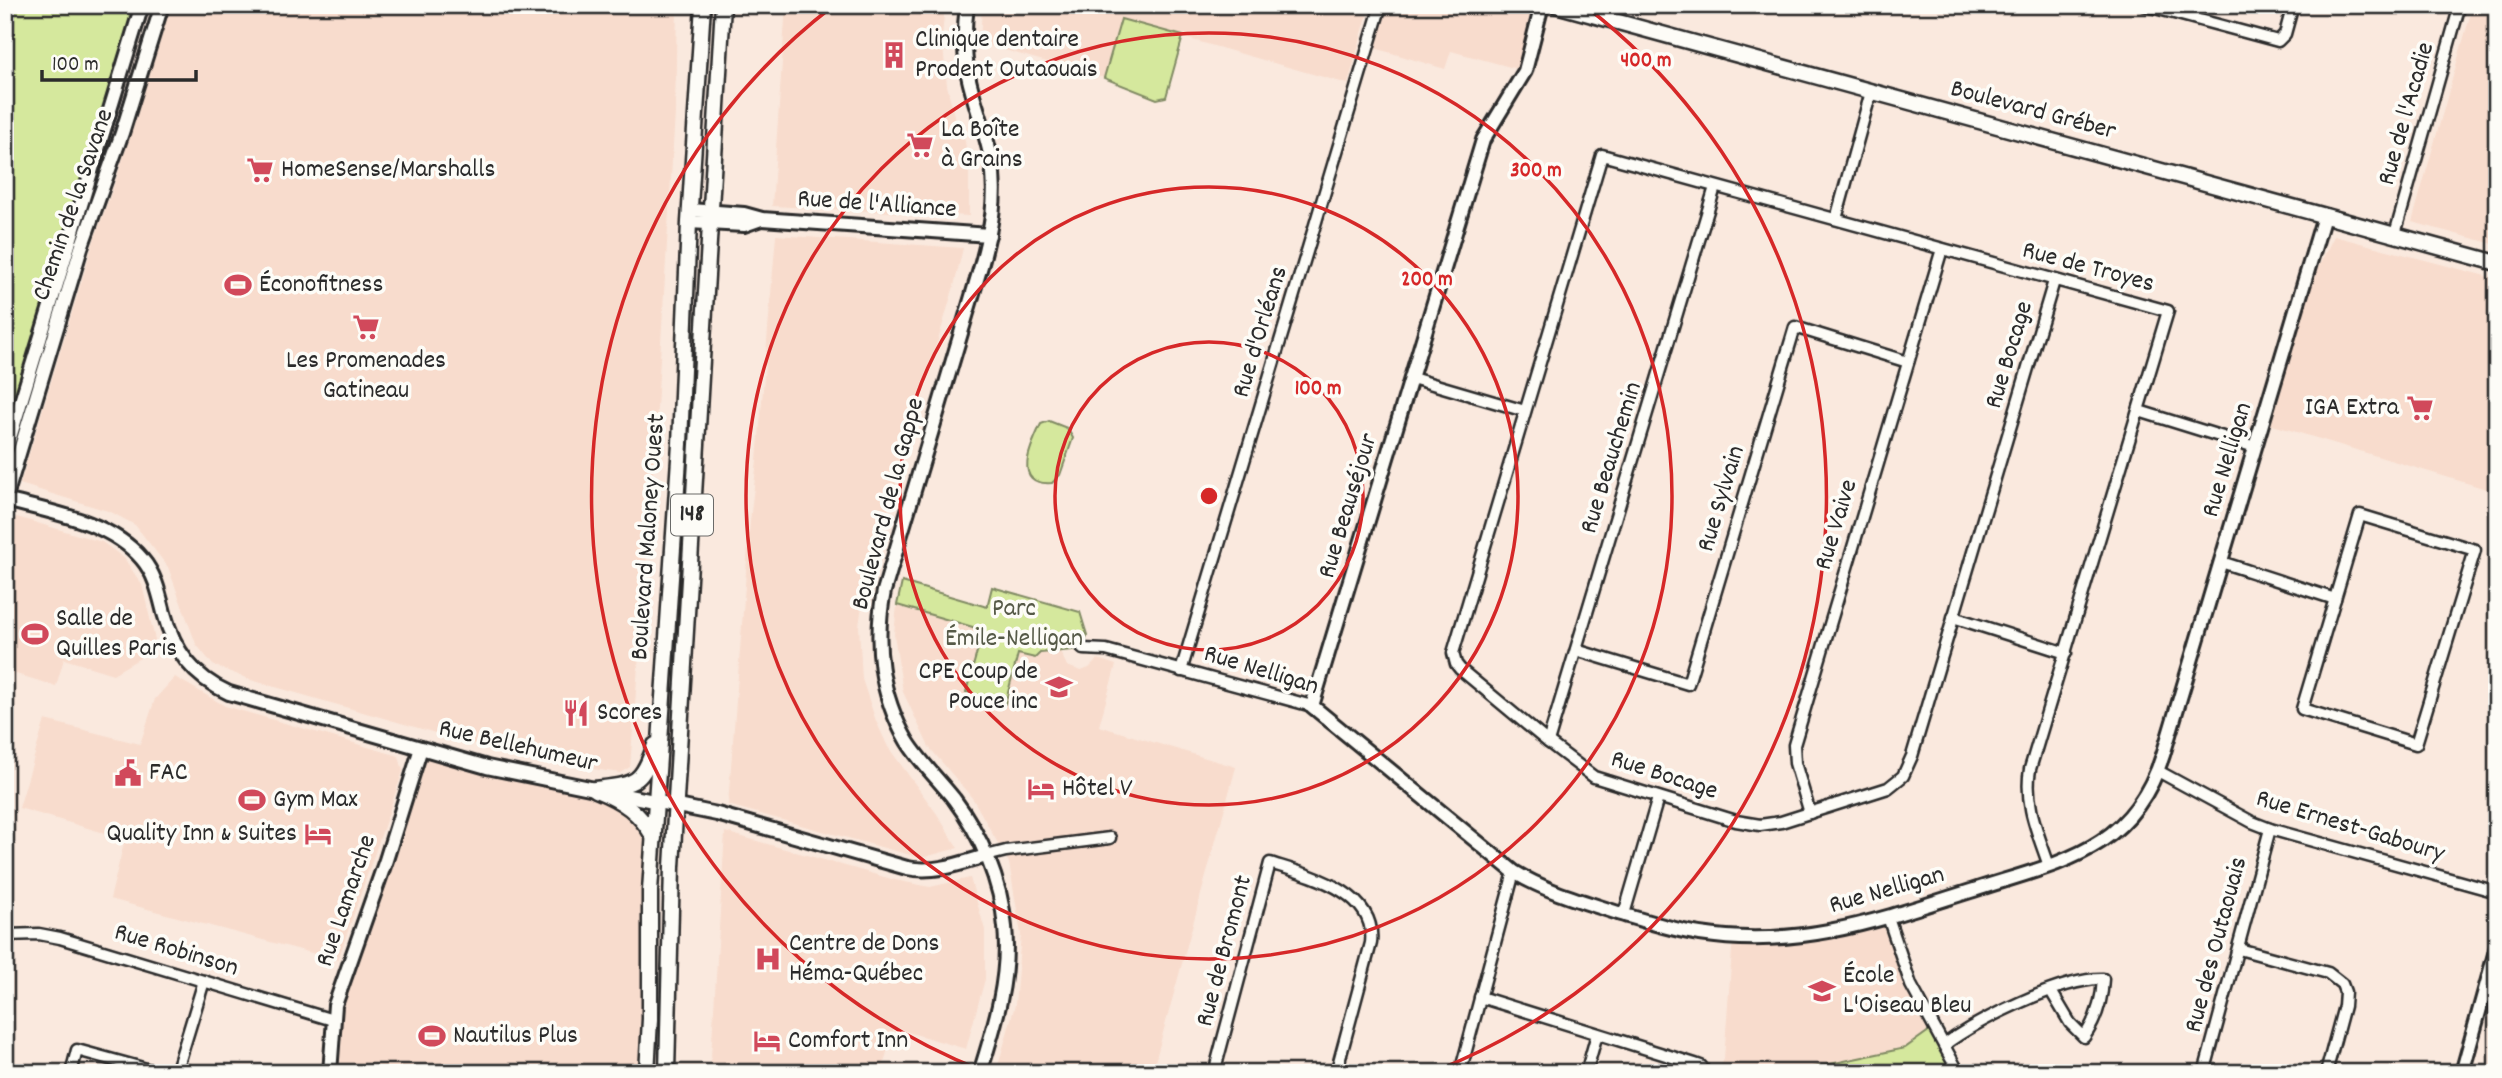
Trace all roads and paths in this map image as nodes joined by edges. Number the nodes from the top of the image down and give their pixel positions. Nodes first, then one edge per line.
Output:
1 (142, 5) edge
2 (162, 5) edge
3 (703, 5) edge
4 (723, 5) edge
5 (967, 5) edge
6 (1381, 5) edge
7 (1542, 5) edge
8 (1556, 5) edge
9 (2144, 5) edge
10 (2294, 5) edge
11 (2459, 5) edge
12 (1871, 92) junction
13 (1602, 155) joint
14 (1715, 187) junction
15 (690, 216) junction
16 (2324, 216) junction
17 (711, 217) junction
18 (1836, 219) junction
19 (2395, 234) junction
20 (989, 235) junction
21 (1942, 249) junction
22 (2497, 263) edge
23 (2054, 281) junction
24 (1908, 362) junction
25 (1412, 378) junction
26 (1525, 411) junction
27 (2139, 411) junction
28 (2255, 447) junction
29 (5, 454) edge
30 (5, 500) edge
31 (2221, 562) junction
32 (2335, 599) junction
33 (1953, 617) junction
34 (1083, 649) dead end
35 (1576, 650) junction
36 (2066, 653) junction
37 (1181, 671) junction
38 (1312, 706) junction
39 (661, 727) junction
40 (1548, 742) junction
41 (421, 748) junction
42 (2158, 771) junction
43 (595, 789) junction
44 (1658, 798) junction
45 (656, 802) junction
46 (675, 807) junction
47 (1810, 813) junction
48 (2270, 829) junction
49 (654, 838) junction
50 (1110, 838) dead end
51 (986, 856) junction
52 (2049, 866) junction
53 (1514, 872) junction
54 (2497, 892) edge
55 (1624, 914) junction
56 (1888, 917) junction
57 (5, 935) edge
58 (2497, 947) edge
59 (2239, 949) junction
60 (204, 981) junction
61 (2051, 991) junction
62 (1480, 997) junction
63 (333, 1020) junction
64 (1597, 1034) junction
65 (1944, 1045) junction
66 (177, 1070) edge
67 (71, 1073) edge
68 (161, 1073) edge
69 (194, 1073) edge
70 (330, 1073) edge
71 (647, 1073) edge
72 (667, 1073) edge
73 (980, 1073) edge
74 (1214, 1073) edge
75 (1336, 1073) edge
76 (1460, 1073) edge
77 (1586, 1073) edge
78 (1706, 1073) edge
79 (1959, 1073) edge
80 (2204, 1073) edge
81 (2326, 1073) edge
82 (2462, 1073) edge

1 - 29 street, Chemin de la Savane
2 - 30 street, Chemin de la Savane
3 - 15 main road, Boulevard Maloney Ouest / 148
4 - 17 main road, Boulevard Maloney Ouest / 148
5 - 20 street, Boulevard de la Gappe
6 - 37 street, Rue d'Orléans
7 - 25 street, Rue Beauséjour
8 - 12 main road, Boulevard Gréber
9 - 10 street
11 - 19 street, Rue de l'Acadie
12 - 16 main road, Boulevard Gréber
12 - 18 street
13 - 14 street, Rue de Troyes
13 - 26 street, Rue Bocage
14 - 18 street, Rue de Troyes
14 - 35 street, Rue Beauchemin
15 - 17 street, Rue de l'Alliance
15 - 39 main road, Boulevard Maloney Ouest / 148
16 - 19 main road, Boulevard Gréber
16 - 28 street, Rue Nelligan
17 - 20 street, Rue de l'Alliance
17 - 46 main road, Boulevard Maloney Ouest / 148
18 - 21 street, Rue de Troyes
19 - 22 main road, Boulevard Gréber
20 - 51 street, Boulevard de la Gappe
21 - 23 street, Rue de Troyes
21 - 24 street, Rue Vaive
23 - 27 street, Rue de Troyes
23 - 33 street, Rue Bocage
24 - 35 street, Rue Sylvain
24 - 47 street, Rue Vaive
25 - 26 street
25 - 38 street, Rue Beauséjour
26 - 40 street, Rue Bocage
27 - 28 street
27 - 36 street, Rue de Troyes
28 - 31 street, Rue Nelligan
30 - 41 street, Rue Bellehumeur
31 - 32 street
31 - 42 street, Rue Nelligan
32 - 32 street
33 - 36 street
33 - 47 street, Rue Bocage
34 - 37 street, Rue Nelligan
35 - 40 street, Rue Beauchemin
36 - 52 street, Rue de Troyes
37 - 38 street, Rue Nelligan
38 - 53 street, Rue Nelligan
39 - 43 main road
39 - 45 main road, Boulevard Maloney Ouest / 148
40 - 44 street, Rue Bocage
41 - 43 street, Rue Bellehumeur
41 - 63 street, Rue Lamarche
42 - 48 street, Rue Ernest-Gaboury
42 - 52 street, Rue Nelligan
43 - 45 street, Rue Bellehumeur
43 - 49 main road
44 - 47 street, Rue Bocage
44 - 55 street
45 - 46 street, Rue Bellehumeur
45 - 49 main road, Boulevard Maloney Ouest / 148
46 - 51 street, Rue Bellehumeur
46 - 72 main road, Boulevard Maloney Ouest / 148
48 - 54 street, Rue Ernest-Gaboury
48 - 59 street, Rue des Outaouais
49 - 71 main road, Boulevard Maloney Ouest / 148
50 - 51 street, Rue Bellehumeur
51 - 73 street, Boulevard de la Gappe
52 - 56 street, Rue Nelligan
53 - 55 street, Rue Nelligan
53 - 62 street
55 - 56 street, Rue Nelligan
56 - 65 street
57 - 60 street, Rue Robinson
58 - 82 street
59 - 80 street, Rue des Outaouais
59 - 81 street
60 - 63 street, Rue Robinson
60 - 66 street
61 - 61 street
61 - 65 street
62 - 64 street
62 - 76 street
63 - 70 street, Rue Lamarche
64 - 77 street
64 - 78 street
65 - 79 street
66 - 69 street
67 - 68 street
74 - 75 street, Rue de Bromont

